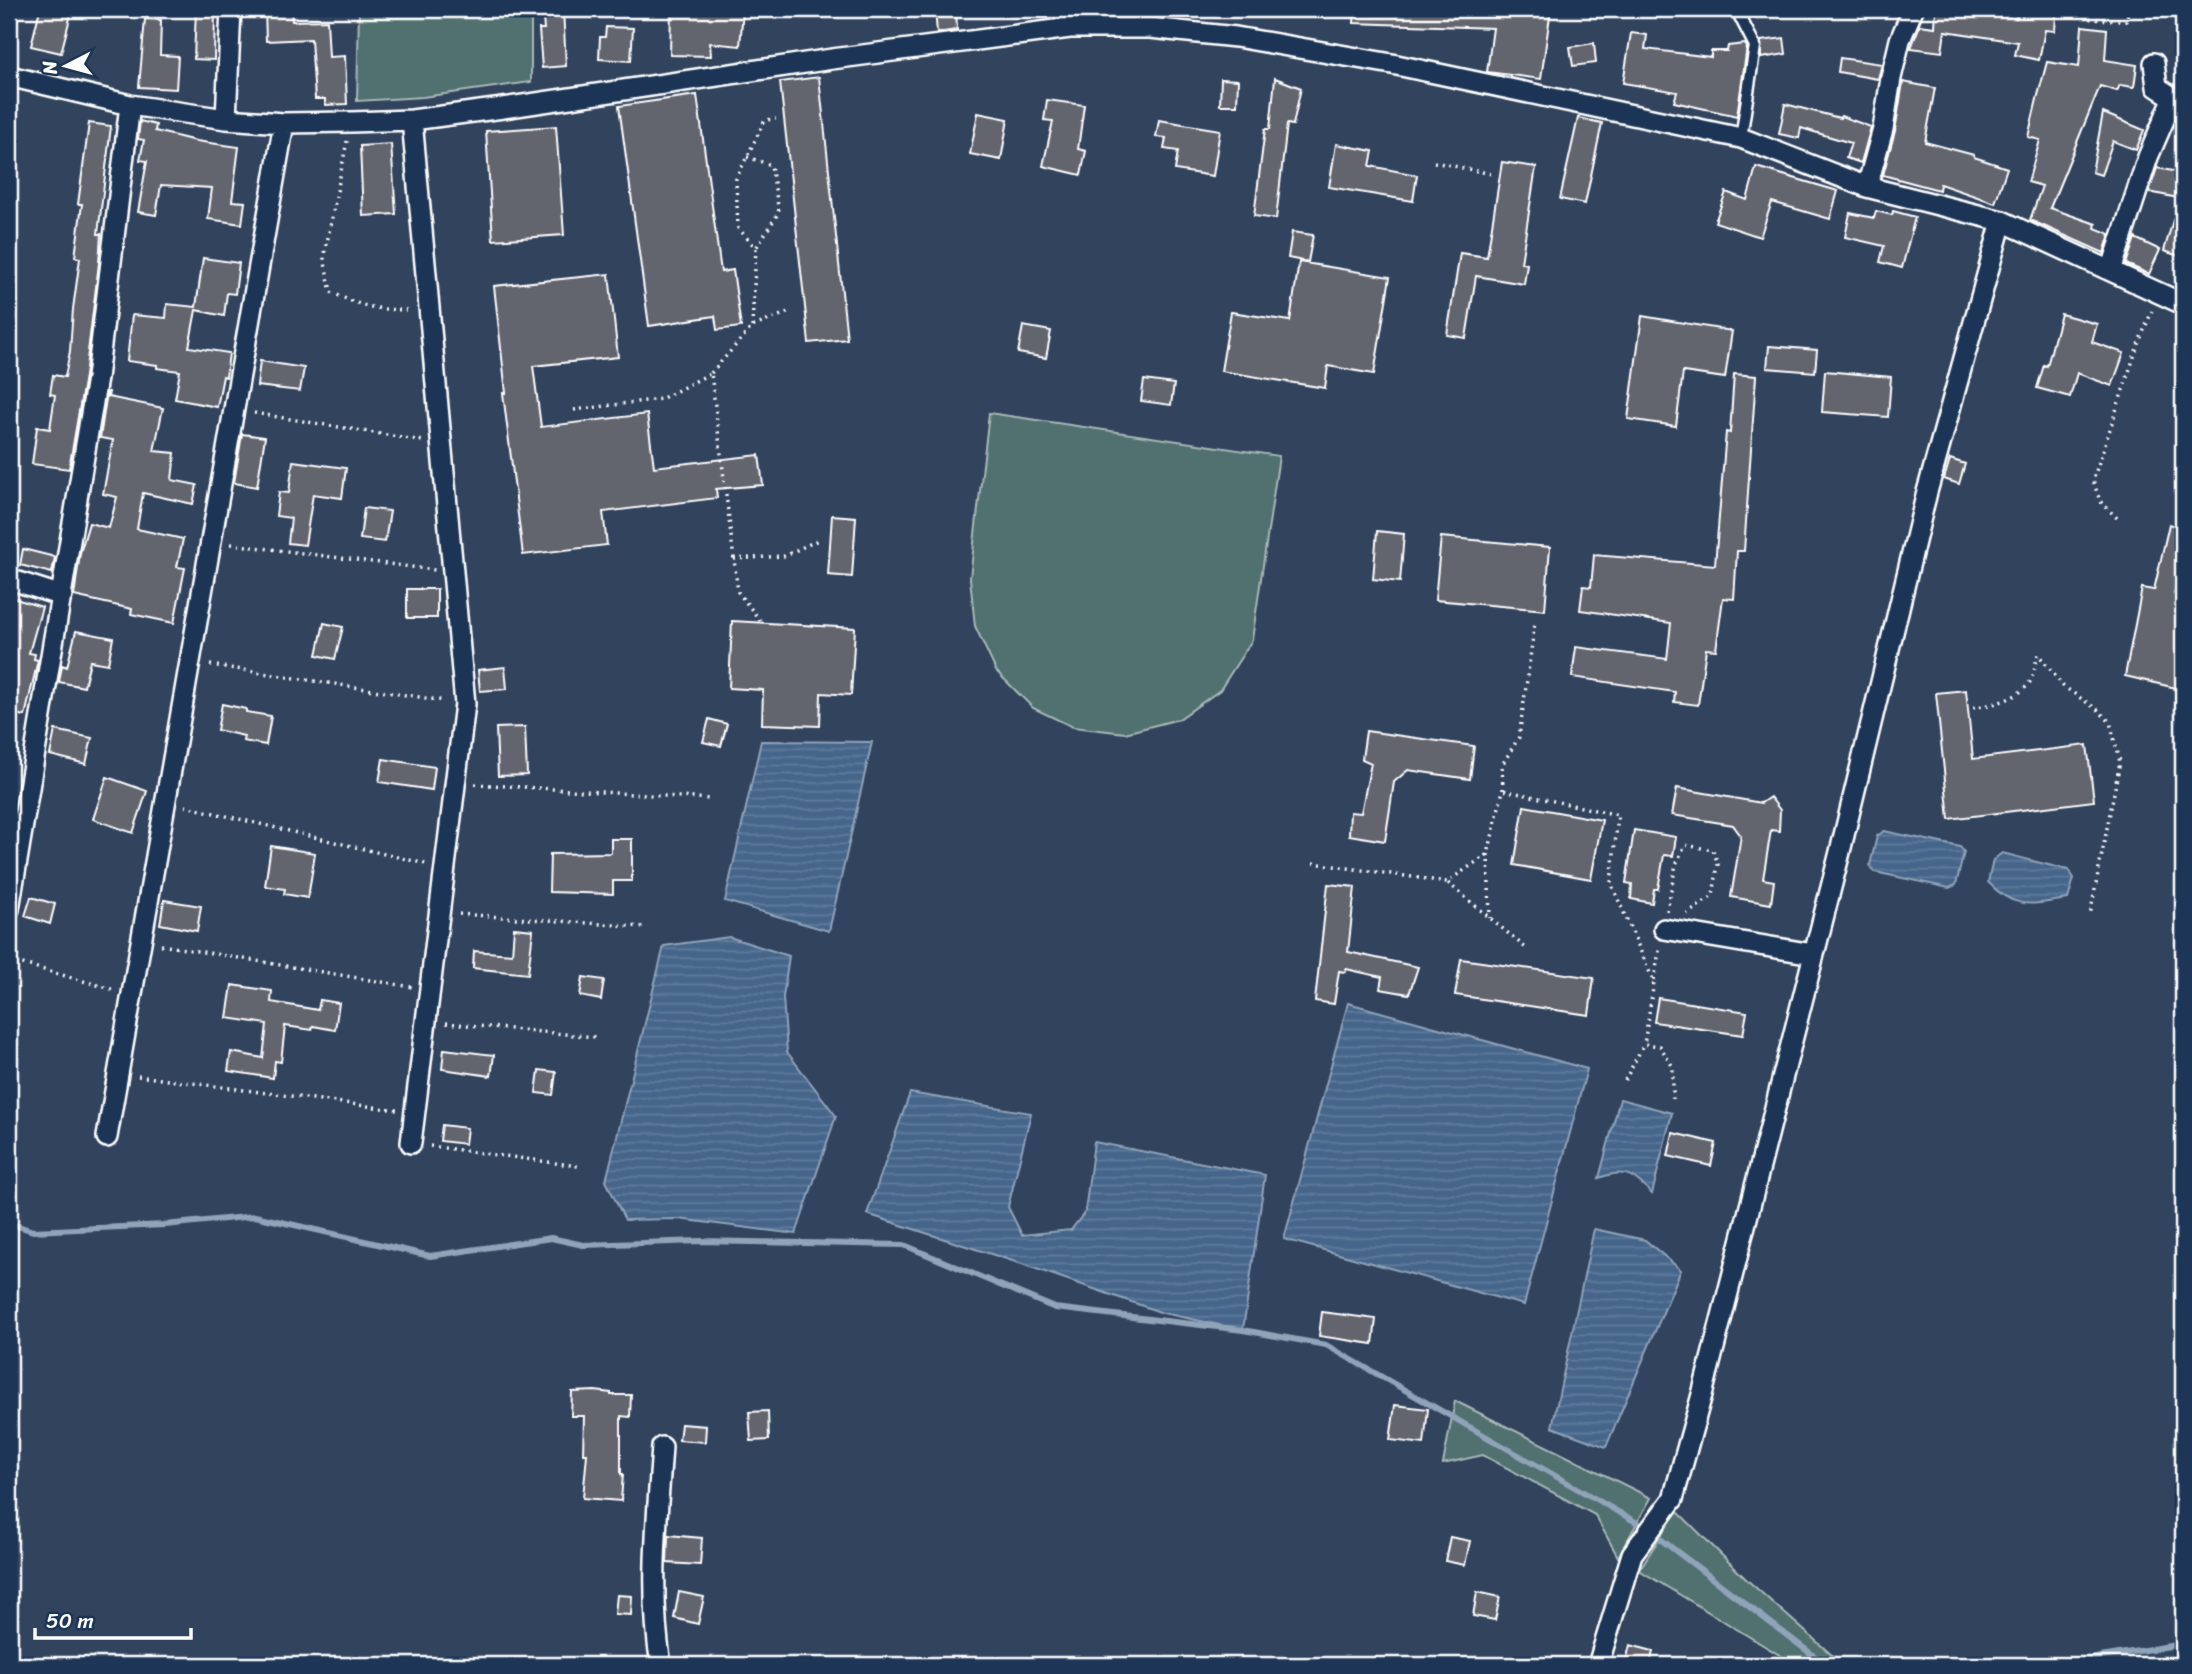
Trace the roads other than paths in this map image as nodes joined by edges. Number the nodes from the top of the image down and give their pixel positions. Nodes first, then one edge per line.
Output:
1 (231, 9) edge
2 (1736, 9) edge
3 (1913, 9) edge
4 (1070, 18) edge
5 (2154, 63) dead end
6 (9, 76) edge
7 (2178, 101) edge
8 (130, 105) junction
9 (226, 119) junction
10 (412, 120) junction
11 (284, 122) junction
12 (1741, 138) junction
13 (1867, 187) junction
14 (2002, 221) junction
15 (2111, 271) junction
16 (2183, 304) edge
17 (9, 579) edge
18 (62, 596) junction
19 (9, 909) edge
20 (1664, 929) road end
21 (1813, 954) junction
22 (107, 1137) dead end
23 (411, 1143) road end
24 (662, 1447) dead end
25 (661, 1665) edge
26 (1598, 1665) edge

1 - 9 street
2 - 12 lane
3 - 13 street
4 - 10 street
4 - 12 street
5 - 7 street
6 - 8 street
7 - 15 street
8 - 9 street
8 - 18 street
9 - 11 street
10 - 11 street
10 - 23 street
11 - 22 street
12 - 13 street
13 - 14 street
14 - 15 street
14 - 21 street
15 - 16 street
17 - 18 street
18 - 19 street
20 - 21 street
21 - 26 street
24 - 25 street

